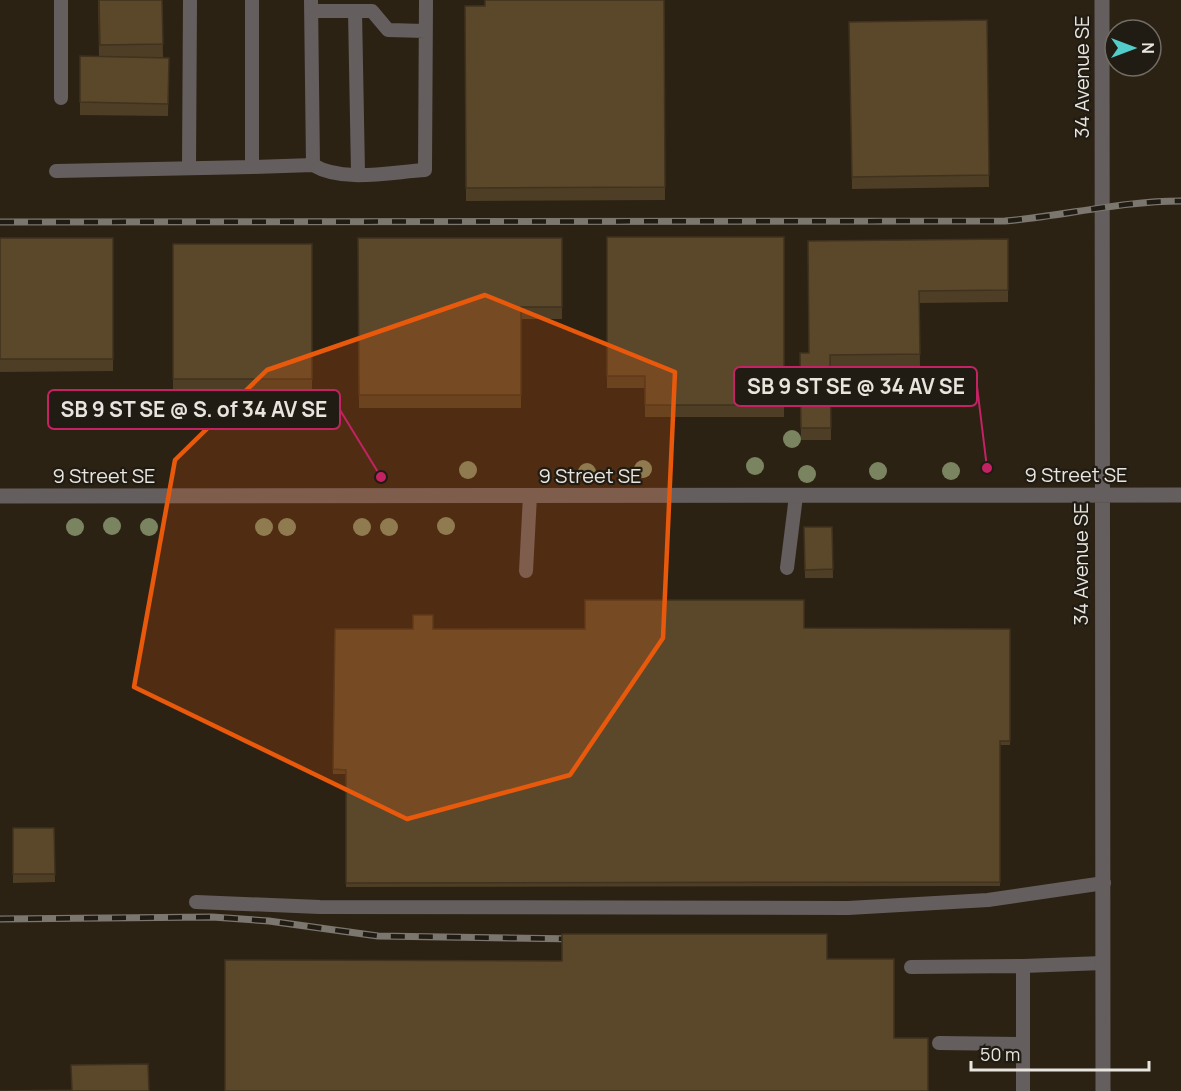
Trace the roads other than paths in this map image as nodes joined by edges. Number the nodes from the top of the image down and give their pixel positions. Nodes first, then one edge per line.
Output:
1 (61, 0) edge
2 (190, 0) edge
3 (252, 0) edge
4 (426, 0) edge
5 (1102, 0) edge
6 (311, 6) edge
7 (355, 11) junction
8 (425, 31) junction
9 (61, 98) dead end
10 (313, 165) junction
11 (252, 167) junction
12 (189, 168) junction
13 (56, 171) dead end
14 (358, 173) junction
15 (1101, 495) junction
16 (1181, 495) edge
17 (0, 496) edge
18 (530, 496) junction
19 (796, 496) junction
20 (787, 568) dead end
21 (526, 571) dead end
22 (1104, 883) junction
23 (196, 902) dead end
24 (1103, 963) junction
25 (1023, 966) junction
26 (911, 967) dead end
27 (939, 1043) dead end
28 (1023, 1044) junction
29 (1023, 1091) edge
30 (1102, 1091) edge

1 - 9 lane
2 - 12 lane
3 - 11 lane
4 - 8 lane
5 - 15 street, 34 Avenue SE
6 - 7 lane
6 - 10 lane
7 - 8 lane
7 - 14 lane
8 - 14 lane
10 - 11 lane
10 - 14 lane
11 - 12 lane
12 - 13 lane
15 - 16 street, 9 Street SE
15 - 19 street, 9 Street SE
15 - 22 street, 34 Avenue SE
17 - 18 street, 9 Street SE
18 - 19 street, 9 Street SE
18 - 21 lane
19 - 20 lane
22 - 23 lane
22 - 24 street, 34 Avenue SE
24 - 25 lane
24 - 30 street, 34 Avenue SE
25 - 26 lane
25 - 28 lane
27 - 28 lane
28 - 29 lane

